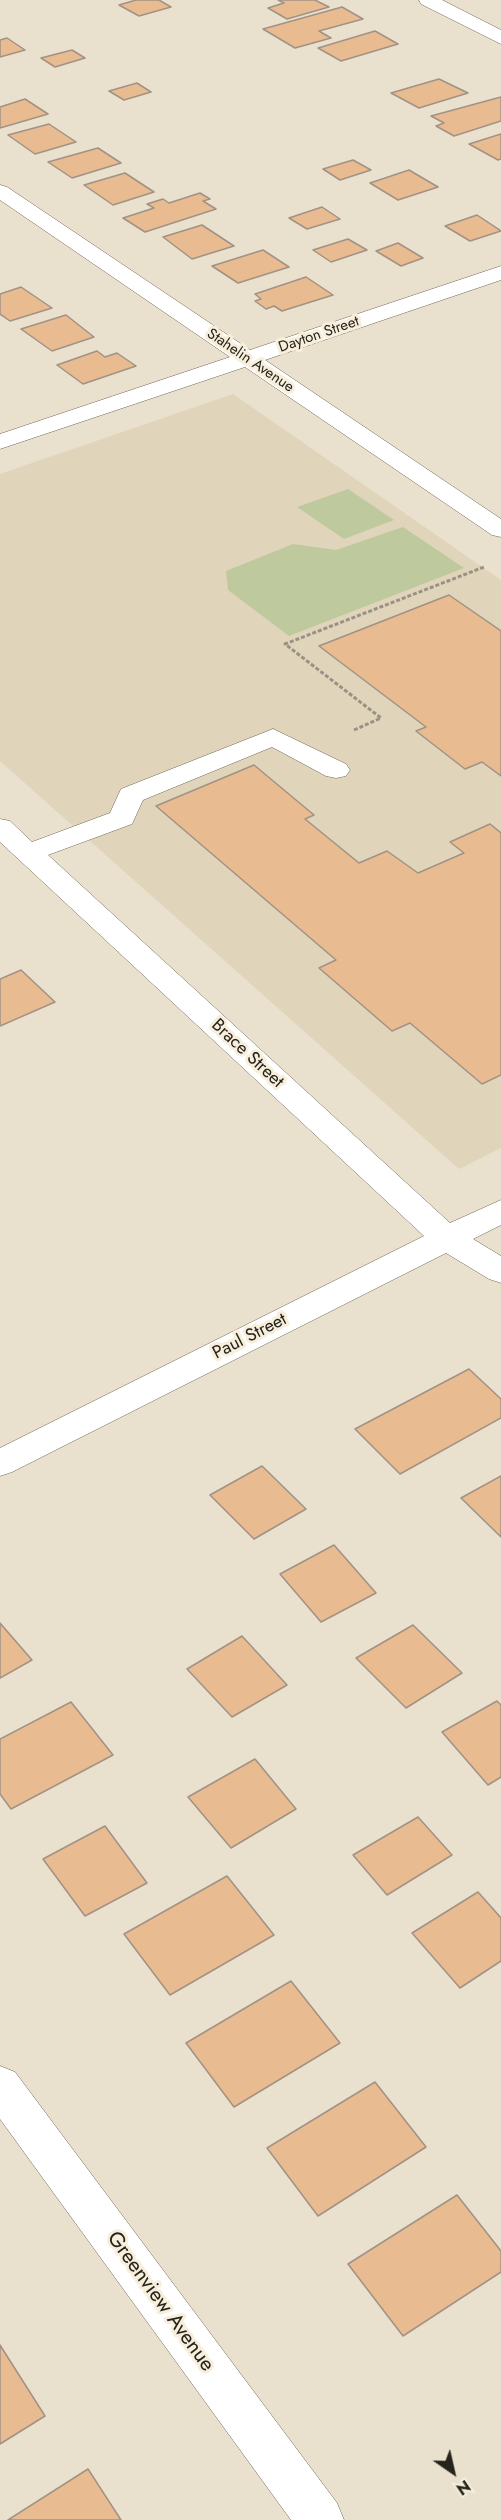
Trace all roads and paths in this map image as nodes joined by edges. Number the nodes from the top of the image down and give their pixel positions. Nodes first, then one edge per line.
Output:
1 (428, 0) edge
2 (501, 38) edge
3 (0, 191) edge
4 (495, 280) edge
5 (247, 359) junction
6 (0, 442) edge
7 (501, 530) edge
8 (489, 565) dead end
9 (300, 752) junction
10 (336, 770) dead end
11 (0, 827) edge
12 (28, 853) junction
13 (501, 1212) edge
14 (446, 1238) junction
15 (501, 1271) edge
16 (0, 1463) edge
17 (0, 2085) edge
18 (320, 2520) edge

1 - 2 street
3 - 5 street, Stahelin Avenue
4 - 5 street, Dayton Street
5 - 6 street, Dayton Street
5 - 7 street, Stahelin Avenue
8 - 9 path
9 - 10 street
9 - 12 street
11 - 12 street, Brace Street
12 - 14 street, Brace Street
13 - 14 street, Paul Street
14 - 15 street, Brace Street
14 - 16 street, Paul Street
17 - 18 street, Greenview Avenue

